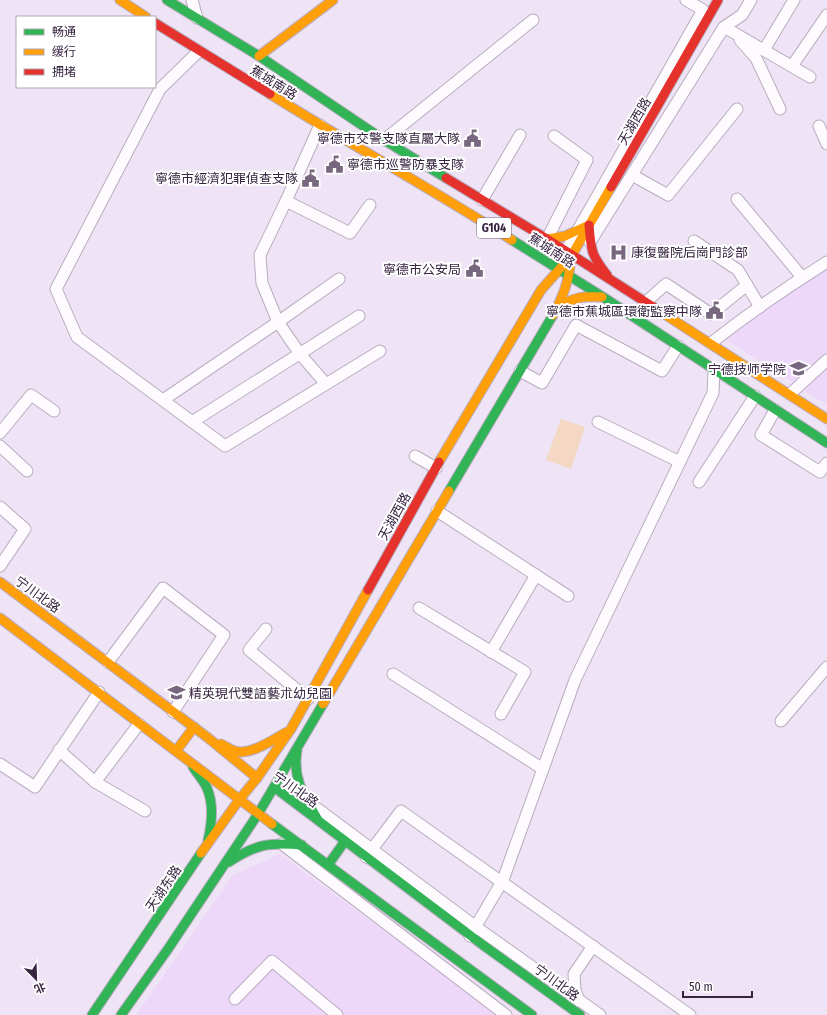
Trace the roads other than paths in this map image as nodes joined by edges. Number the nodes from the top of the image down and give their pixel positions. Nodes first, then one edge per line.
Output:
1 (120, 0) edge
2 (167, 0) edge
3 (192, 0) edge
4 (333, 0) edge
5 (686, 0) edge
6 (718, 0) edge
7 (751, 0) edge
8 (794, 0) edge
9 (827, 15) edge
10 (144, 16) edge
11 (197, 18) junction
12 (533, 20) dead end
13 (156, 24) edge
14 (727, 29) junction
15 (764, 50) junction
16 (199, 51) junction
17 (259, 56) junction
18 (792, 66) junction
19 (810, 77) dead end
20 (737, 109) dead end
21 (780, 109) dead end
22 (320, 125) junction
23 (819, 126) dead end
24 (520, 135) dead end
25 (554, 136) dead end
26 (384, 140) junction
27 (827, 144) edge
28 (632, 175) junction
29 (737, 199) dead end
30 (482, 200) junction
31 (286, 201) junction
32 (370, 205) dead end
33 (589, 225) junction
34 (577, 232) junction
35 (547, 239) junction
36 (590, 241) junction
37 (694, 241) dead end
38 (526, 249) junction
39 (572, 255) junction
40 (827, 262) edge
41 (559, 270) junction
42 (569, 276) junction
43 (802, 278) junction
44 (339, 279) dead end
45 (610, 279) junction
46 (747, 285) junction
47 (542, 290) junction
48 (603, 297) junction
49 (646, 302) junction
50 (760, 307) junction
51 (556, 308) junction
52 (359, 316) dead end
53 (278, 322) junction
54 (711, 344) junction
55 (678, 346) junction
56 (380, 350) dead end
57 (300, 354) junction
58 (827, 360) edge
59 (714, 370) junction
60 (520, 371) junction
61 (326, 384) junction
62 (790, 394) junction
63 (755, 396) junction
64 (163, 400) junction
65 (775, 410) junction
66 (54, 411) dead end
67 (827, 418) edge
68 (192, 422) junction
69 (598, 422) dead end
70 (0, 433) edge
71 (827, 443) edge
72 (0, 446) edge
73 (416, 456) dead end
74 (680, 462) junction
75 (827, 463) edge
76 (436, 468) junction
77 (27, 471) dead end
78 (699, 482) dead end
79 (0, 506) edge
80 (437, 511) junction
81 (0, 566) edge
82 (536, 576) junction
83 (0, 582) edge
84 (568, 596) dead end
85 (419, 608) dead end
86 (0, 618) edge
87 (266, 629) dead end
88 (491, 652) junction
89 (108, 662) junction
90 (827, 667) edge
91 (393, 674) dead end
92 (99, 692) junction
93 (308, 699) junction
94 (173, 712) junction
95 (501, 714) dead end
96 (298, 716) junction
97 (781, 720) dead end
98 (139, 724) junction
99 (311, 724) junction
100 (194, 728) junction
101 (291, 729) junction
102 (207, 737) junction
103 (297, 748) junction
104 (59, 750) junction
105 (176, 751) junction
106 (190, 762) junction
107 (0, 764) edge
108 (543, 769) junction
109 (95, 782) junction
110 (265, 783) junction
111 (238, 800) junction
112 (308, 802) junction
113 (145, 811) dead end
114 (258, 814) junction
115 (320, 822) junction
116 (345, 841) junction
117 (207, 844) junction
118 (282, 844) junction
119 (302, 846) junction
120 (369, 853) junction
121 (204, 862) junction
122 (328, 865) junction
123 (222, 869) junction
124 (502, 882) junction
125 (473, 931) junction
126 (593, 946) junction
127 (510, 998) junction
128 (235, 999) dead end
129 (578, 999) junction
130 (501, 1014) edge
131 (92, 1015) edge
132 (121, 1015) edge
133 (337, 1015) edge
134 (532, 1015) edge
135 (580, 1015) edge
136 (583, 1015) edge
137 (600, 1015) edge
138 (690, 1015) edge

1 - 10 main road
2 - 11 main road, 蕉城南路 / G104
3 - 11 street
4 - 17 main road
5 - 34 street
6 - 33 main road, 天湖西路
7 - 14 street
8 - 15 street
9 - 18 street
11 - 17 main road, 蕉城南路 / G104
12 - 26 street
13 - 16 main road, 蕉城南路 / G104
14 - 15 street
14 - 21 street
14 - 28 street
15 - 18 street
16 - 22 main road, 蕉城南路 / G104
16 - 64 street
17 - 26 main road, 蕉城南路 / G104
18 - 19 street
20 - 28 street
22 - 31 street
22 - 38 main road, 蕉城南路 / G104
23 - 27 street
24 - 30 street
25 - 35 street
26 - 30 main road, 蕉城南路 / G104
28 - 36 street
29 - 43 street
30 - 35 main road, 蕉城南路 / G104
31 - 32 street
31 - 53 street
33 - 34 main road
33 - 36 main road
33 - 39 main road, 天湖西路
34 - 35 main road
34 - 39 street
35 - 39 main road, 蕉城南路 / G104
36 - 39 street
36 - 45 main road
37 - 46 street
38 - 41 main road, 蕉城南路 / G104
38 - 47 main road
39 - 41 main road, 天湖西路
39 - 42 main road
39 - 45 main road, 蕉城南路 / G104
40 - 43 street
41 - 42 main road, 蕉城南路 / G104
41 - 47 main road, 天湖西路
42 - 48 main road, 蕉城南路 / G104
42 - 51 main road
43 - 50 street
44 - 53 street
45 - 49 main road, 蕉城南路 / G104
46 - 49 street
46 - 50 street
47 - 76 main road, 天湖西路
48 - 51 main road
48 - 55 main road, 蕉城南路 / G104
49 - 54 main road, 蕉城南路 / G104
50 - 54 street
51 - 60 main road
52 - 57 street
53 - 57 street
53 - 64 street
54 - 62 main road, 蕉城南路 / G104
55 - 59 main road, 蕉城南路 / G104
55 - 60 street
56 - 61 street
57 - 61 street
57 - 68 street
58 - 62 street
59 - 63 main road, 蕉城南路 / G104
59 - 74 street
60 - 80 main road
61 - 68 street
62 - 67 main road, 蕉城南路 / G104
63 - 65 main road, 蕉城南路 / G104
63 - 78 street
64 - 68 street
65 - 71 main road, 蕉城南路 / G104
65 - 75 street
66 - 70 street
69 - 74 street
72 - 77 street
73 - 76 street
74 - 108 street
76 - 93 main road, 天湖西路
79 - 81 street
80 - 82 street
80 - 99 main road
82 - 84 street
82 - 88 street
83 - 89 main road, 宁川北路
85 - 88 street
86 - 92 main road
87 - 93 street
88 - 95 street
89 - 94 main road, 宁川北路
89 - 94 street
90 - 97 street
91 - 108 street
92 - 98 main road
92 - 104 street
93 - 96 main road, 天湖西路
94 - 100 main road, 宁川北路
96 - 99 main road
96 - 101 main road, 天湖西路
98 - 105 main road
98 - 109 street
99 - 103 main road
100 - 102 main road, 宁川北路
100 - 105 main road
101 - 102 main road
101 - 110 main road, 天湖西路
102 - 110 main road, 宁川北路
103 - 110 main road
103 - 112 main road
104 - 107 street
104 - 109 street
105 - 106 main road
106 - 111 main road
106 - 117 main road
108 - 124 street
109 - 113 street
110 - 111 main road, 天湖东路
110 - 114 main road
110 - 115 main road, 宁川北路
111 - 114 main road
111 - 117 main road, 天湖东路
112 - 115 main road
112 - 120 street
114 - 119 main road
114 - 123 main road
115 - 116 main road, 宁川北路
116 - 120 main road, 宁川北路
116 - 122 main road
117 - 121 main road, 天湖东路
118 - 119 main road
118 - 123 main road
118 - 130 street
119 - 122 main road
120 - 124 street
120 - 125 street
121 - 123 main road
121 - 131 main road, 天湖东路
122 - 127 main road
123 - 132 main road
124 - 125 street
124 - 126 street
125 - 129 street
125 - 135 main road, 宁川北路
126 - 129 street
126 - 138 street
127 - 130 street
127 - 134 main road
128 - 133 street
129 - 136 street
129 - 137 street

